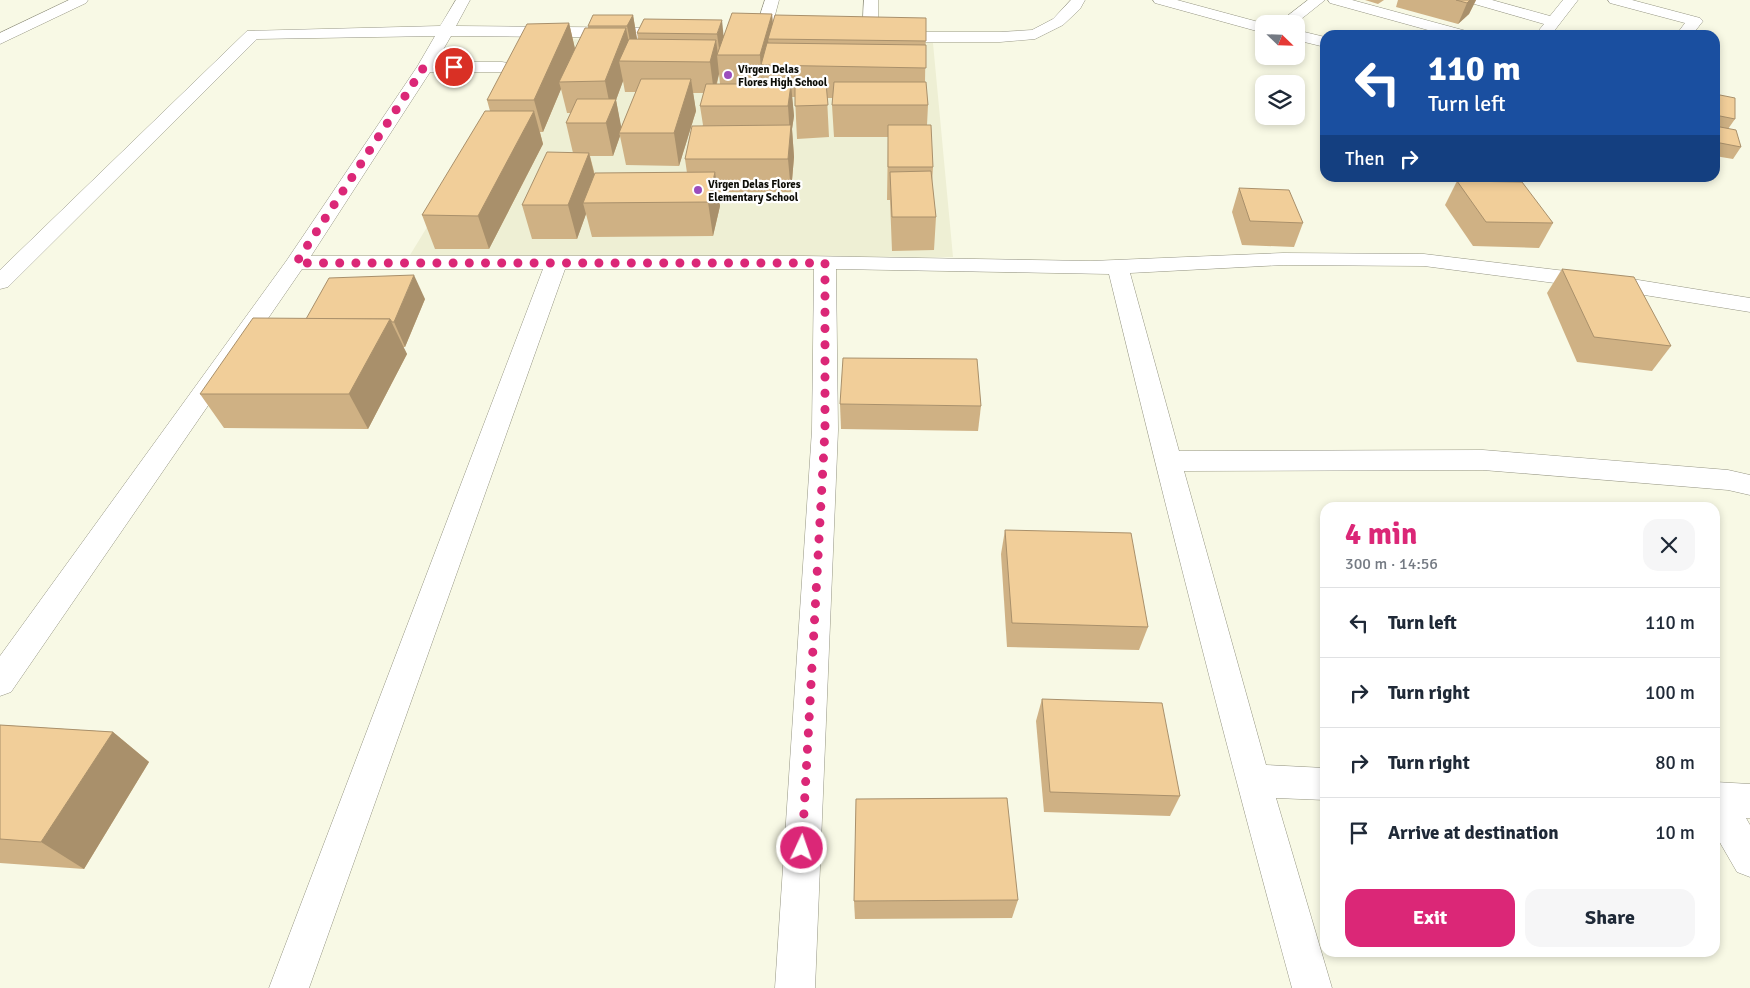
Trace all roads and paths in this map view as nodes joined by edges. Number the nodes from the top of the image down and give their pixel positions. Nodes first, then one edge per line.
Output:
1 (81, 0) edge
2 (464, 0) edge
3 (772, 0) edge
4 (871, 0) edge
5 (1078, 0) edge
6 (1160, 0) edge
7 (1318, 0) edge
8 (1335, 0) edge
9 (1476, 0) edge
10 (1571, 0) edge
11 (1615, 0) edge
12 (1297, 15) edge
13 (1553, 22) junction
14 (1255, 26) edge
15 (1446, 30) edge
16 (1547, 30) edge
17 (1688, 30) edge
18 (445, 31) junction
19 (690, 34) edge
20 (781, 35) edge
21 (1305, 37) edge
22 (0, 39) edge
23 (1320, 41) edge
24 (424, 67) junction
25 (502, 67) edge
26 (296, 263) junction
27 (825, 263) junction
28 (556, 264) junction
29 (1118, 267) junction
30 (0, 282) edge
31 (1750, 305) edge
32 (1167, 462) junction
33 (1750, 485) edge
34 (0, 682) edge
35 (1253, 781) junction
36 (1320, 784) edge
37 (1720, 800) edge
38 (1750, 800) edge
39 (1720, 808) edge
40 (1750, 859) edge
41 (289, 988) edge
42 (795, 988) edge
43 (1312, 988) edge

1 - 22 street
2 - 18 street
3 - 20 street
4 - 5 street
6 - 14 street
7 - 12 street
8 - 15 street
9 - 13 street
10 - 13 street
11 - 17 street
13 - 16 street
18 - 19 street
18 - 24 street
18 - 30 street
21 - 23 street
24 - 25 street
24 - 26 street
26 - 28 street
26 - 34 street
27 - 28 street
27 - 29 street
27 - 42 street
28 - 41 street
29 - 31 street
29 - 32 street
32 - 33 street
32 - 35 street
35 - 36 street
35 - 43 street
37 - 38 street
39 - 40 street

